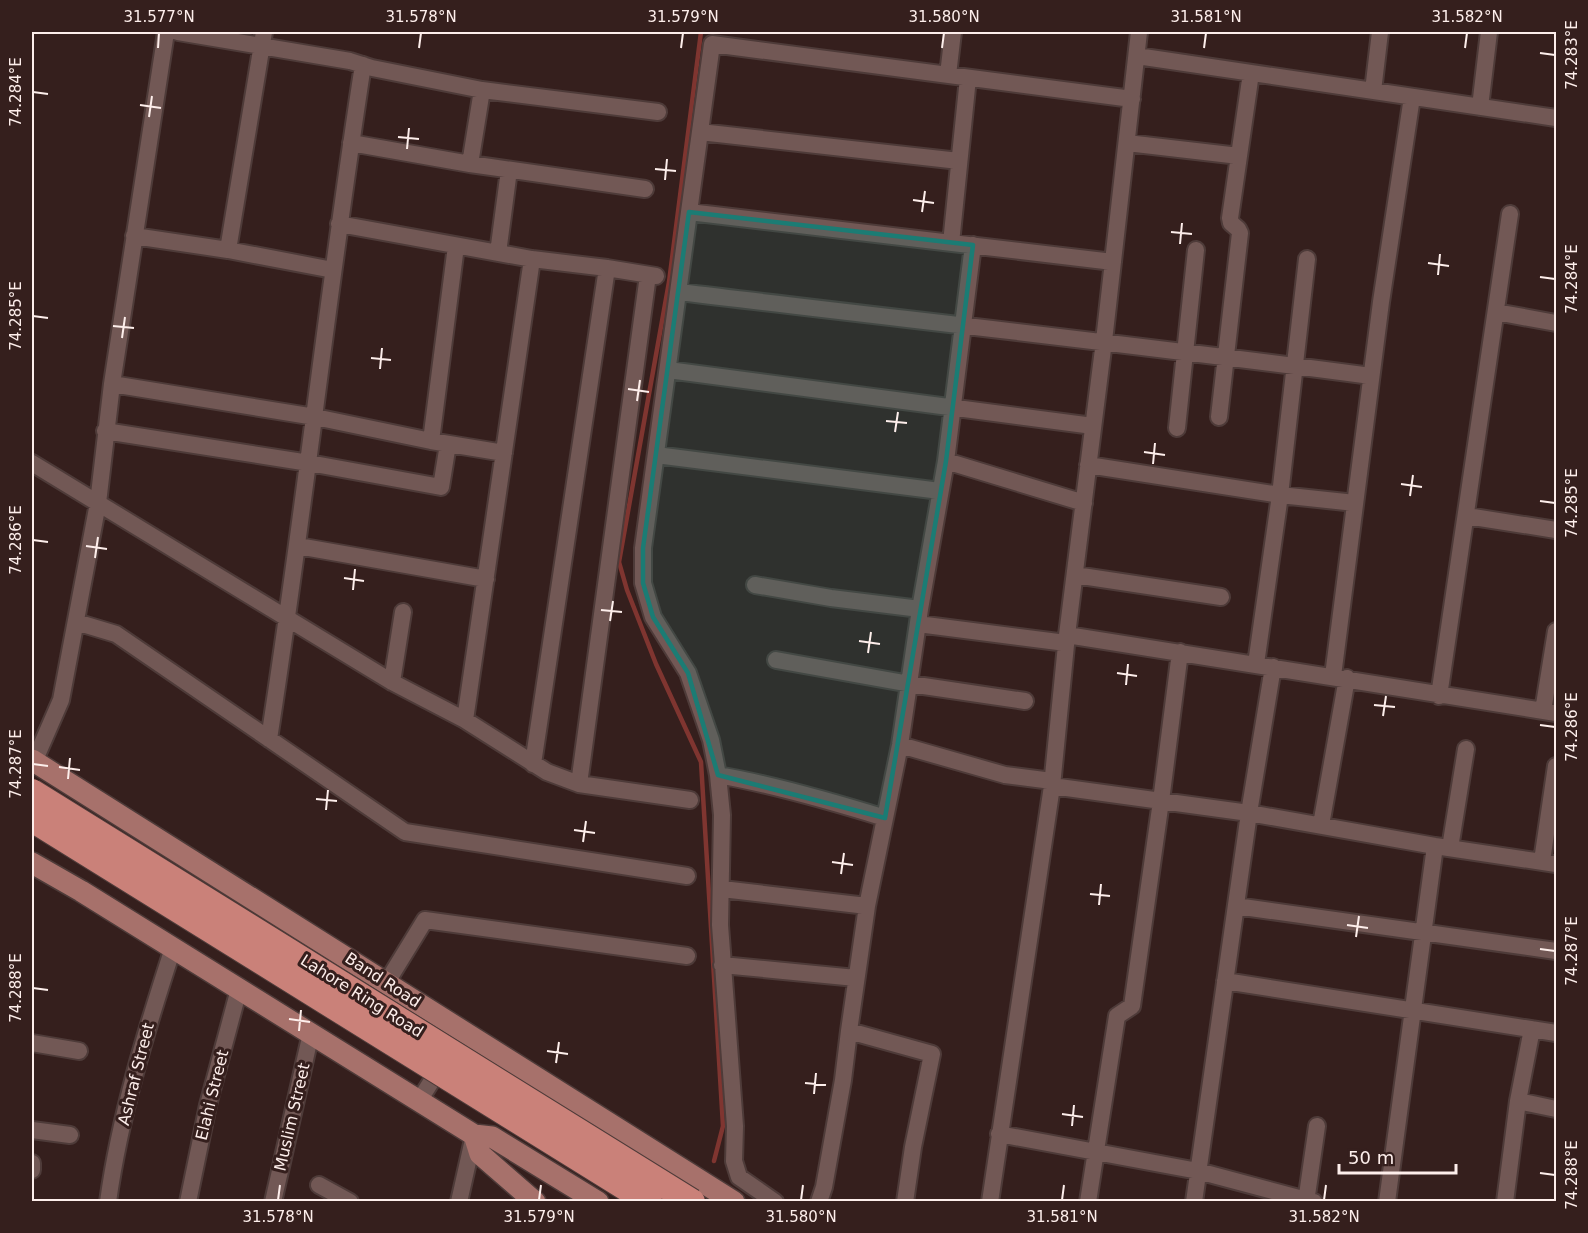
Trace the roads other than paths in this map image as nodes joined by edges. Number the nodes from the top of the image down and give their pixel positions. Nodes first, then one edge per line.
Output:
1 (165, 32) edge
2 (953, 32) edge
3 (1139, 32) edge
4 (1380, 32) edge
5 (1489, 32) edge
6 (713, 38) edge
7 (262, 39) edge
8 (1137, 56) junction
9 (363, 65) junction
10 (1251, 73) junction
11 (948, 75) junction
12 (969, 78) junction
13 (482, 90) junction
14 (1373, 91) junction
15 (1412, 97) junction
16 (1132, 99) junction
17 (1480, 107) junction
18 (658, 112) dead end
19 (1557, 118) edge
20 (700, 132) junction
21 (351, 142) junction
22 (1127, 143) junction
23 (1239, 156) junction
24 (959, 161) junction
25 (470, 164) junction
26 (509, 170) junction
27 (645, 189) dead end
28 (689, 212) junction
29 (1510, 214) dead end
30 (339, 225) junction
31 (134, 236) junction
32 (951, 243) junction
33 (973, 245) junction
34 (456, 246) junction
35 (228, 250) junction
36 (1196, 250) dead end
37 (498, 253) junction
38 (532, 259) junction
39 (1307, 259) dead end
40 (1113, 261) junction
41 (607, 268) junction
42 (333, 270) junction
43 (679, 292) junction
44 (1496, 312) junction
45 (1557, 323) edge
46 (964, 326) junction
47 (1104, 341) junction
48 (1185, 351) junction
49 (1226, 357) junction
50 (1296, 366) junction
51 (668, 370) junction
52 (1371, 376) junction
53 (112, 384) junction
54 (953, 408) junction
55 (315, 417) junction
56 (1219, 417) dead end
57 (1093, 426) junction
58 (1177, 428) dead end
59 (105, 431) junction
60 (440, 442) junction
61 (504, 453) junction
62 (656, 455) junction
63 (946, 461) junction
64 (32, 463) edge
65 (309, 463) junction
66 (1088, 465) junction
67 (940, 490) junction
68 (1280, 495) junction
69 (98, 503) junction
70 (1084, 503) junction
71 (1355, 504) junction
72 (1467, 516) junction
73 (1557, 530) edge
74 (298, 546) junction
75 (1075, 574) junction
76 (486, 579) junction
77 (755, 585) dead end
78 (1221, 597) dead end
79 (402, 612) dead end
80 (919, 616) junction
81 (288, 619) junction
82 (76, 622) junction
83 (1557, 631) edge
84 (1067, 639) junction
85 (1180, 652) junction
86 (776, 660) dead end
87 (1256, 664) junction
88 (1273, 667) junction
89 (1340, 677) junction
90 (392, 682) junction
91 (910, 684) junction
92 (1438, 696) junction
93 (1025, 701) dead end
94 (1550, 712) edge
95 (465, 720) junction
96 (270, 739) junction
97 (900, 745) junction
98 (1466, 748) dead end
99 (33, 761) edge
100 (533, 764) junction
101 (1557, 766) edge
102 (718, 775) junction
103 (1052, 783) junction
104 (579, 784) junction
105 (32, 792) edge
106 (690, 800) dead end
107 (1161, 801) junction
108 (1249, 813) junction
109 (885, 818) junction
110 (32, 819) edge
111 (1321, 825) junction
112 (1443, 847) junction
113 (32, 863) edge
114 (1549, 863) edge
115 (687, 876) dead end
116 (722, 889) junction
117 (867, 906) junction
118 (1236, 906) junction
119 (1424, 932) junction
120 (173, 948) junction
121 (1557, 951) edge
122 (687, 956) dead end
123 (723, 965) junction
124 (856, 978) junction
125 (1225, 981) junction
126 (387, 982) junction
127 (239, 989) junction
128 (1414, 1010) junction
129 (1532, 1029) junction
130 (849, 1031) junction
131 (464, 1032) junction
132 (311, 1033) junction
133 (1557, 1033) edge
134 (32, 1043) edge
135 (79, 1051) dead end
136 (419, 1101) junction
137 (1518, 1101) junction
138 (1557, 1109) edge
139 (1317, 1126) dead end
140 (32, 1130) edge
141 (999, 1134) junction
142 (70, 1135) dead end
143 (474, 1135) junction
144 (1096, 1151) junction
145 (32, 1163) edge
146 (32, 1170) edge
147 (1198, 1172) junction
148 (319, 1185) dead end
149 (341, 1199) edge
150 (1309, 1201) edge
151 (108, 1202) edge
152 (188, 1202) edge
153 (273, 1202) edge
154 (459, 1202) edge
155 (535, 1202) edge
156 (598, 1202) edge
157 (649, 1202) edge
158 (692, 1202) edge
159 (734, 1202) edge
160 (775, 1202) edge
161 (819, 1202) edge
162 (905, 1202) edge
163 (990, 1202) edge
164 (1088, 1202) edge
165 (1194, 1202) edge
166 (1387, 1202) edge
167 (1505, 1202) edge

1 - 7 street
1 - 31 street
2 - 11 street
3 - 8 street
4 - 14 street
5 - 17 street
6 - 11 street
6 - 20 street
7 - 9 street
7 - 35 street
8 - 10 street
8 - 16 street
9 - 13 street
9 - 21 street
10 - 14 street
10 - 23 street
11 - 12 street
12 - 16 street
12 - 24 street
13 - 18 street
13 - 25 street
14 - 15 street
15 - 17 street
15 - 52 street
16 - 22 street
17 - 19 street
20 - 24 street
20 - 28 street
21 - 25 street
21 - 30 street
22 - 23 street
22 - 40 street
23 - 49 street
24 - 32 street
25 - 26 street
26 - 27 street
26 - 37 street
28 - 32 street
28 - 43 street
29 - 44 street
30 - 34 street
30 - 42 street
31 - 35 street
31 - 53 street
32 - 33 street
33 - 40 street
33 - 46 street
34 - 37 street
34 - 60 street
35 - 42 street
36 - 48 street
37 - 38 street
38 - 41 street
38 - 61 street
39 - 50 street
40 - 47 street
41 - 100 street
41 - 104 street
42 - 55 street
43 - 46 street
43 - 51 street
44 - 45 street
44 - 72 street
46 - 47 street
46 - 54 street
47 - 48 street
47 - 57 street
48 - 49 street
48 - 58 street
49 - 50 street
49 - 56 street
50 - 52 street
50 - 68 street
51 - 54 street
51 - 62 street
52 - 71 street
53 - 55 street
53 - 59 street
54 - 57 street
54 - 63 street
55 - 60 street
55 - 65 street
57 - 66 street
59 - 65 street
59 - 69 street
60 - 61 street
60 - 65 street
61 - 76 street
62 - 67 street
62 - 102 street
63 - 67 street
63 - 70 street
64 - 69 street
65 - 74 street
66 - 68 street
66 - 70 street
67 - 80 street
68 - 71 street
68 - 87 street
69 - 81 street
69 - 82 street
70 - 75 street
71 - 89 street
72 - 73 street
72 - 92 street
74 - 76 street
74 - 81 street
75 - 78 street
75 - 84 street
76 - 95 street
77 - 80 street
79 - 90 street
80 - 84 street
80 - 91 street
81 - 90 street
81 - 96 street
82 - 96 street
82 - 99 street
83 - 94 street
84 - 85 street
84 - 103 street
85 - 87 street
85 - 107 street
86 - 91 street
87 - 88 street
88 - 89 street
88 - 108 street
89 - 92 street
89 - 111 street
90 - 95 street
91 - 93 street
91 - 97 street
92 - 94 street
95 - 100 street
96 - 115 street
97 - 103 street
97 - 109 street
98 - 112 street
99 - 126 main road, Band Road
100 - 104 street
101 - 114 street
102 - 109 street
102 - 116 street
103 - 107 street
103 - 141 street
104 - 106 street
105 - 158 highway, Lahore Ring Road, bridge
107 - 108 street
107 - 144 street
108 - 111 street
108 - 118 street
109 - 117 street
110 - 157 highway, Lahore Ring Road, bridge
111 - 112 street
112 - 114 street
112 - 119 street
113 - 120 main road
116 - 117 street
116 - 123 street
117 - 124 street
118 - 119 street
118 - 125 street
119 - 121 street
119 - 128 street
120 - 127 main road
120 - 151 street, Ashraf Street
122 - 126 street
123 - 124 street
123 - 160 street
124 - 130 street
125 - 128 street
125 - 147 street
126 - 131 main road, Band Road
127 - 132 main road
127 - 152 street, Elahi Street
128 - 129 street
128 - 166 street
129 - 133 street
129 - 137 street
130 - 161 street
130 - 162 street
131 - 136 street
131 - 159 main road, Band Road
132 - 136 main road
132 - 153 street, Muslim Street
134 - 135 street
136 - 143 main road
137 - 138 street
137 - 167 street
139 - 150 street
140 - 142 street
141 - 144 street
141 - 163 street
143 - 154 street
143 - 155 main road
143 - 156 main road
144 - 147 street
144 - 164 street
145 - 146 street
147 - 150 street
147 - 165 street
148 - 149 street

